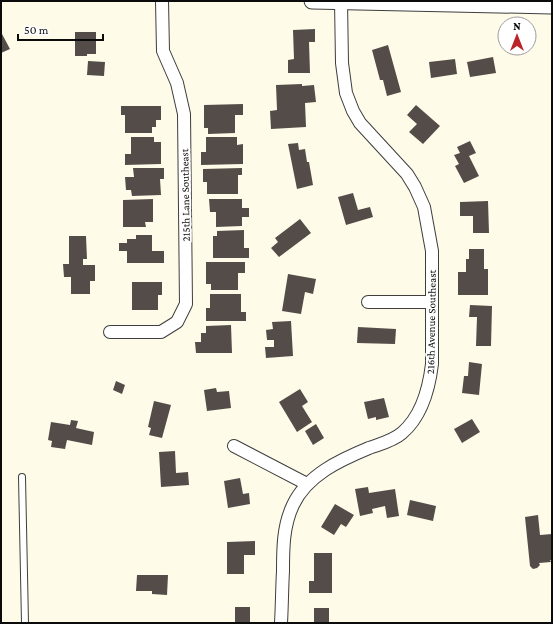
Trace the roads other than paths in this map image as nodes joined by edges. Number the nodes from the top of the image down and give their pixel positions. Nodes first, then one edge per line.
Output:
1 (162, 1) edge
2 (312, 1) edge
3 (341, 1) edge
4 (552, 6) edge
5 (368, 302) dead end
6 (432, 302) junction
7 (110, 332) dead end
8 (234, 446) dead end
9 (22, 477) dead end
10 (307, 484) junction
11 (25, 623) edge
12 (281, 623) edge

1 - 7 street, 215th Lane Southeast
2 - 3 street
3 - 4 street
3 - 6 street, 216th Avenue Southeast
5 - 6 street
6 - 10 street, 216th Avenue Southeast
8 - 10 street
9 - 11 lane
10 - 12 street, 216th Avenue Southeast

